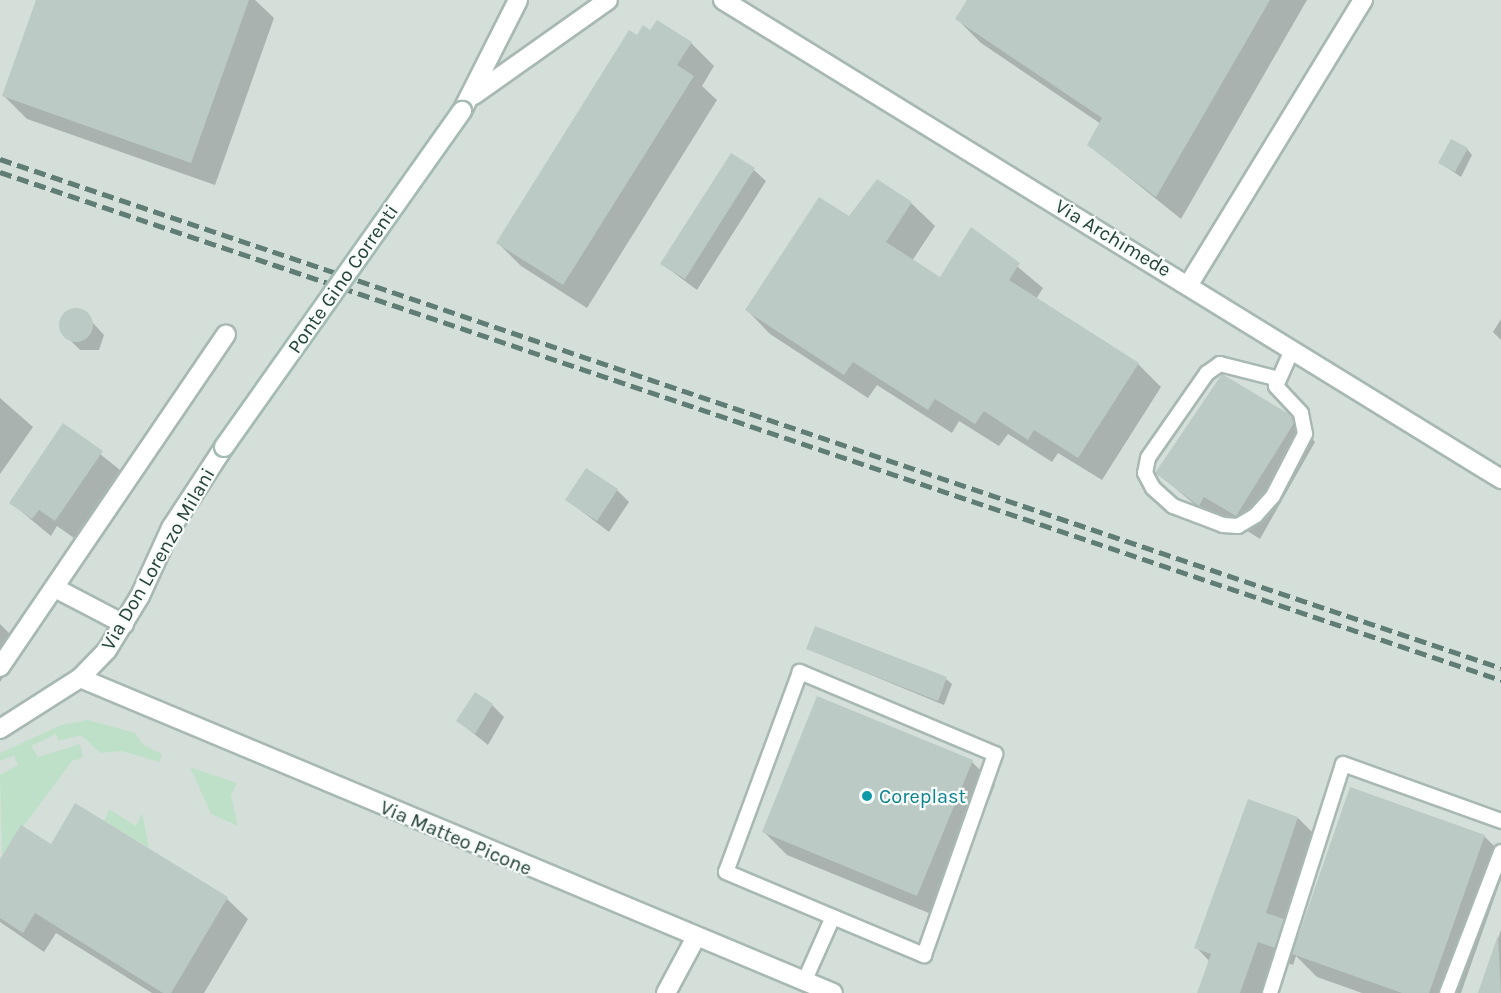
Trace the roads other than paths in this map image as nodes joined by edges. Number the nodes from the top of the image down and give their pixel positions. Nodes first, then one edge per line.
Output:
1 (518, 0) edge
2 (608, 0) edge
3 (723, 0) edge
4 (1363, 0) edge
5 (474, 95) junction
6 (1189, 284) junction
7 (226, 335) dead end
8 (1292, 350) junction
9 (1275, 378) junction
10 (224, 447) joint
11 (1499, 474) edge
12 (55, 588) junction
13 (124, 624) junction
14 (0, 667) edge
15 (80, 678) junction
16 (0, 729) edge
17 (1501, 821) edge
18 (1501, 852) edge
19 (833, 916) junction
20 (695, 939) junction
21 (804, 982) junction
22 (666, 993) edge
23 (833, 993) edge
24 (1270, 993) edge
25 (1447, 993) edge

1 - 5 street
2 - 5 street
3 - 6 street, Via Archimede
4 - 6 street
5 - 10 street, Ponte Gino Correnti, bridge
6 - 8 street, Via Archimede
7 - 12 street
8 - 9 lane
8 - 11 street, Via Archimede
9 - 9 lane
10 - 13 street, Via Don Lorenzo Milani
12 - 13 street
12 - 14 street
13 - 15 street, Via Don Lorenzo Milani
15 - 16 street, Via Don Lorenzo Milani
15 - 20 street, Via Matteo Picone
17 - 24 lane
18 - 25 lane
19 - 19 lane
19 - 21 lane
20 - 21 street, Via Matteo Picone
20 - 22 street
21 - 23 street, Via Matteo Picone

